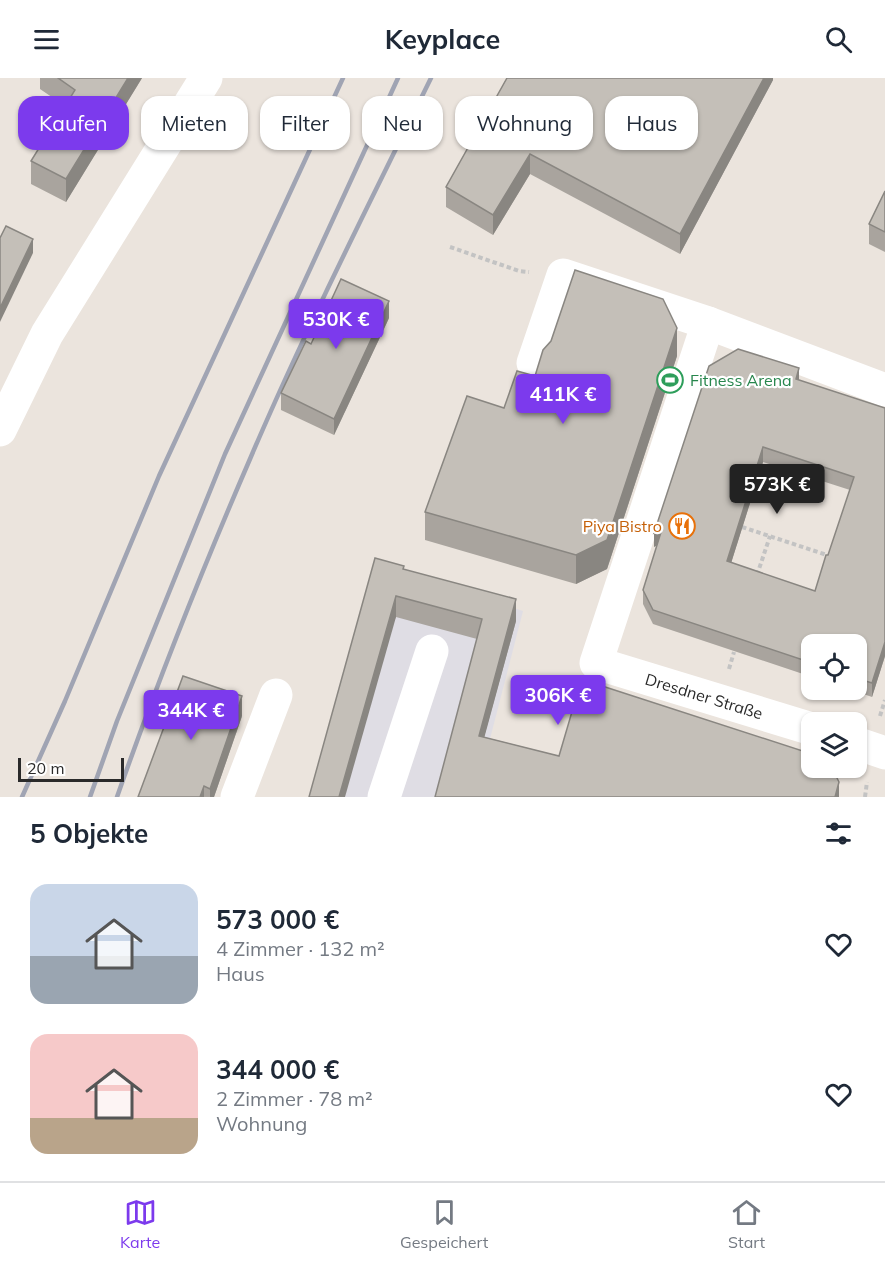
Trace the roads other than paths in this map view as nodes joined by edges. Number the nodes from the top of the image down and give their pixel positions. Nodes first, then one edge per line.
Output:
1 (206, 78) edge
2 (708, 323) junction
3 (533, 363) dead end
4 (885, 390) edge
5 (0, 430) edge
6 (432, 651) dead end
7 (276, 695) dead end
8 (801, 726) edge
9 (867, 747) edge
10 (885, 753) edge
11 (237, 797) edge
12 (384, 797) edge

1 - 5 lane
2 - 3 lane
2 - 4 lane
2 - 8 lane, Dresdner Straße
6 - 12 lane
7 - 11 lane
9 - 10 lane

